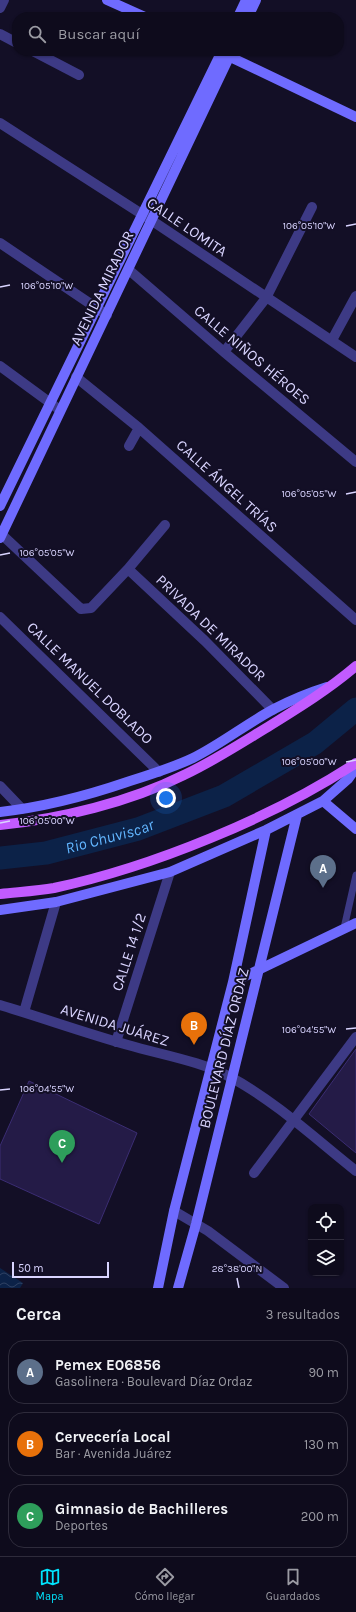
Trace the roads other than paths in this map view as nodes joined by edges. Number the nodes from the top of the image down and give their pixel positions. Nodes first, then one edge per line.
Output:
1 (4, 0) edge
2 (108, 0) edge
3 (246, 0) edge
4 (256, 0) edge
5 (0, 8) edge
6 (134, 12) edge
7 (240, 12) edge
8 (250, 12) edge
9 (0, 34) edge
10 (12, 40) edge
11 (43, 56) edge
12 (223, 56) edge
13 (223, 56) edge
14 (233, 56) edge
15 (79, 75) dead end
16 (356, 117) edge
17 (0, 123) edge
18 (312, 207) dead end
19 (142, 214) junction
20 (151, 220) junction
21 (0, 243) edge
22 (129, 270) junction
23 (356, 296) edge
24 (266, 298) junction
25 (96, 309) junction
26 (107, 316) junction
27 (332, 340) junction
28 (224, 352) junction
29 (356, 358) edge
30 (0, 366) edge
31 (76, 377) junction
32 (50, 402) junction
33 (60, 410) junction
34 (139, 428) junction
35 (129, 446) dead end
36 (356, 462) edge
37 (0, 506) edge
38 (165, 525) dead end
39 (0, 535) edge
40 (128, 569) junction
41 (0, 617) edge
42 (356, 620) edge
43 (356, 666) edge
44 (334, 685) junction
45 (273, 710) junction
46 (356, 763) edge
47 (356, 768) edge
48 (160, 772) junction
49 (0, 786) edge
50 (323, 801) junction
51 (22, 809) junction
52 (0, 812) edge
53 (297, 815) junction
54 (0, 825) edge
55 (356, 829) edge
56 (266, 830) junction
57 (170, 872) junction
58 (356, 875) edge
59 (0, 894) edge
60 (56, 902) junction
61 (0, 910) edge
62 (356, 923) edge
63 (344, 928) junction
64 (258, 970) junction
65 (233, 982) junction
66 (0, 1005) edge
67 (24, 1012) junction
68 (356, 1037) edge
69 (116, 1042) junction
70 (210, 1069) junction
71 (232, 1078) junction
72 (293, 1121) junction
73 (356, 1171) edge
74 (254, 1173) dead end
75 (174, 1211) junction
76 (196, 1224) junction
77 (158, 1288) edge
78 (178, 1288) edge
79 (284, 1288) edge

1 - 5 street
2 - 6 main road
3 - 7 main road
4 - 8 main road
9 - 10 street
11 - 15 street
12 - 19 main road, AVENIDA MIRADOR
13 - 20 main road, AVENIDA MIRADOR
14 - 16 main road
17 - 19 street, CALLE LOMITA
18 - 24 street
19 - 20 street, CALLE LOMITA
19 - 25 main road, AVENIDA MIRADOR
20 - 22 main road, AVENIDA MIRADOR
20 - 24 street, CALLE LOMITA
21 - 25 street
22 - 26 main road, AVENIDA MIRADOR
22 - 28 street, CALLE NIÑOS HÉROES
23 - 27 street
24 - 27 street, CALLE LOMITA
24 - 28 street
25 - 26 street
25 - 32 main road, AVENIDA MIRADOR
26 - 31 main road, AVENIDA MIRADOR
27 - 29 street, CALLE LOMITA
28 - 36 street, CALLE NIÑOS HÉROES
30 - 32 street
31 - 33 main road, AVENIDA MIRADOR
31 - 34 street, CALLE ÁNGEL TRÍAS
32 - 33 street
32 - 37 main road, AVENIDA MIRADOR
33 - 39 main road, AVENIDA MIRADOR
34 - 35 street
34 - 42 street, CALLE ÁNGEL TRÍAS
38 - 40 street
39 - 40 street
40 - 45 street, PRIVADA DE MIRADOR
41 - 48 street, CALLE MANUEL DOBLADO
43 - 44 main road
44 - 45 main road
44 - 54 main road
45 - 48 main road
46 - 59 main road
47 - 50 main road
48 - 51 main road
49 - 51 street
50 - 53 main road
50 - 55 main road
51 - 52 main road
53 - 56 main road
53 - 64 main road, BOULEVARD DÍAZ ORDAZ
56 - 57 main road
56 - 65 main road, BOULEVARD DÍAZ ORDAZ
57 - 60 main road
57 - 69 street, CALLE 14 1/2
58 - 63 lane
60 - 61 main road
60 - 67 street
62 - 63 main road
63 - 64 main road
64 - 65 main road
64 - 71 main road, BOULEVARD DÍAZ ORDAZ
65 - 70 main road, BOULEVARD DÍAZ ORDAZ
66 - 67 street, AVENIDA JUÁREZ
67 - 69 street, AVENIDA JUÁREZ
68 - 72 street
69 - 70 street, AVENIDA JUÁREZ
70 - 71 street, AVENIDA JUÁREZ
70 - 75 main road, BOULEVARD DÍAZ ORDAZ
71 - 72 street, AVENIDA JUÁREZ
71 - 76 main road, BOULEVARD DÍAZ ORDAZ
72 - 73 street, AVENIDA JUÁREZ
72 - 74 street
75 - 76 street
75 - 77 main road, BOULEVARD DÍAZ ORDAZ
76 - 78 main road, BOULEVARD DÍAZ ORDAZ
76 - 79 street

